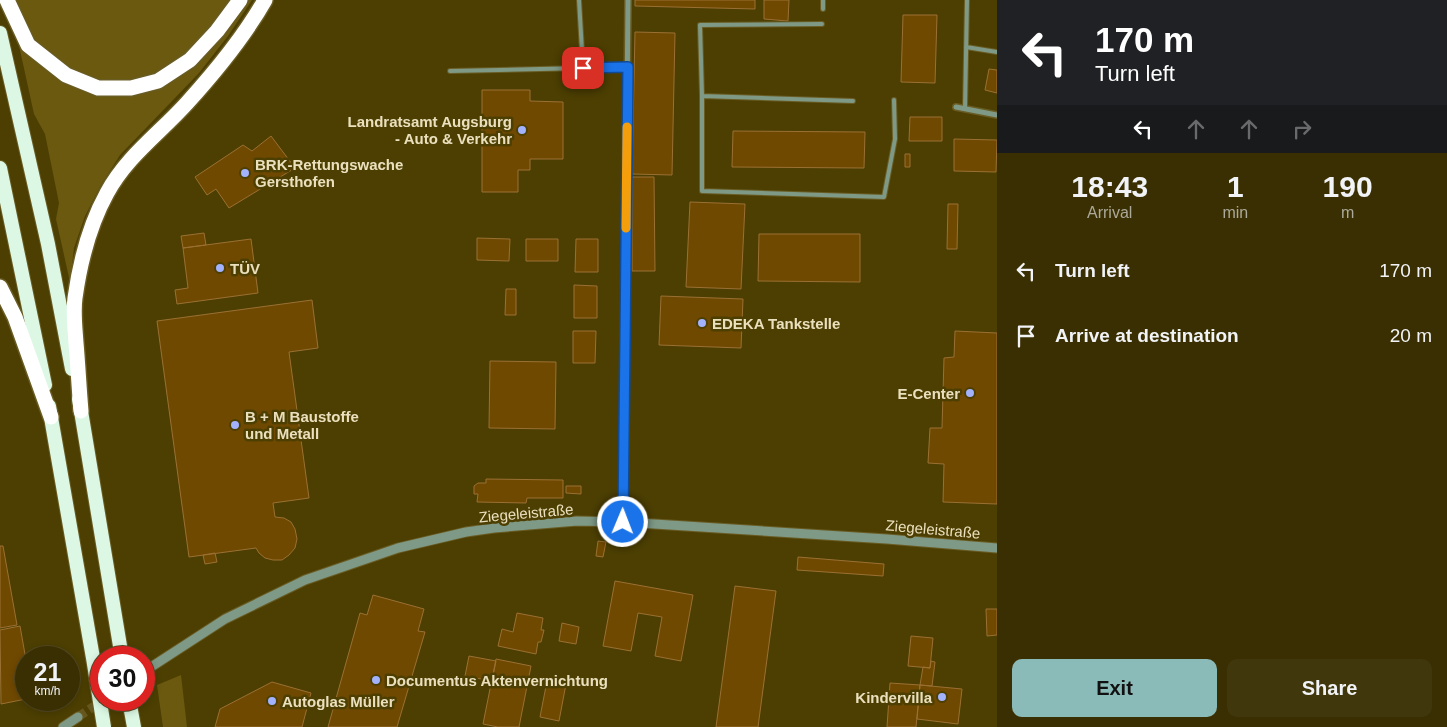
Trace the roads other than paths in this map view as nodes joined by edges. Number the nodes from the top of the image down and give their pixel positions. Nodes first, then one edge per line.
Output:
1 (7, 0) edge
2 (240, 0) edge
3 (265, 0) edge
4 (579, 0) edge
5 (628, 0) edge
6 (823, 0) edge
7 (968, 0) edge
8 (823, 9) dead end
9 (822, 24) dead end
10 (0, 33) edge
11 (966, 47) junction
12 (997, 52) edge
13 (628, 67) junction
14 (583, 68) junction
15 (450, 71) dead end
16 (702, 96) junction
17 (853, 100) dead end
18 (894, 100) dead end
19 (956, 107) dead end
20 (965, 108) junction
21 (997, 115) edge
22 (0, 168) edge
23 (0, 287) edge
24 (81, 411) junction
25 (51, 417) junction
26 (623, 522) junction
27 (997, 548) edge
28 (121, 646) edge
29 (155, 664) edge
30 (131, 711) edge
31 (78, 717) tunnel mouth
32 (134, 726) edge
33 (63, 727) edge
34 (104, 727) edge

1 - 2 highway
3 - 24 highway
4 - 14 lane
5 - 13 street
6 - 8 lane
7 - 11 lane
9 - 16 lane
10 - 24 highway
11 - 12 lane
11 - 20 lane
13 - 14 lane
13 - 26 street
14 - 15 lane
16 - 17 lane
16 - 18 lane
19 - 20 street
20 - 21 street
22 - 25 highway
23 - 25 highway
24 - 28 highway
25 - 34 highway, bridge
26 - 27 street, Ziegeleistraße
26 - 29 street, Ziegeleistraße
30 - 32 highway
31 - 33 street

